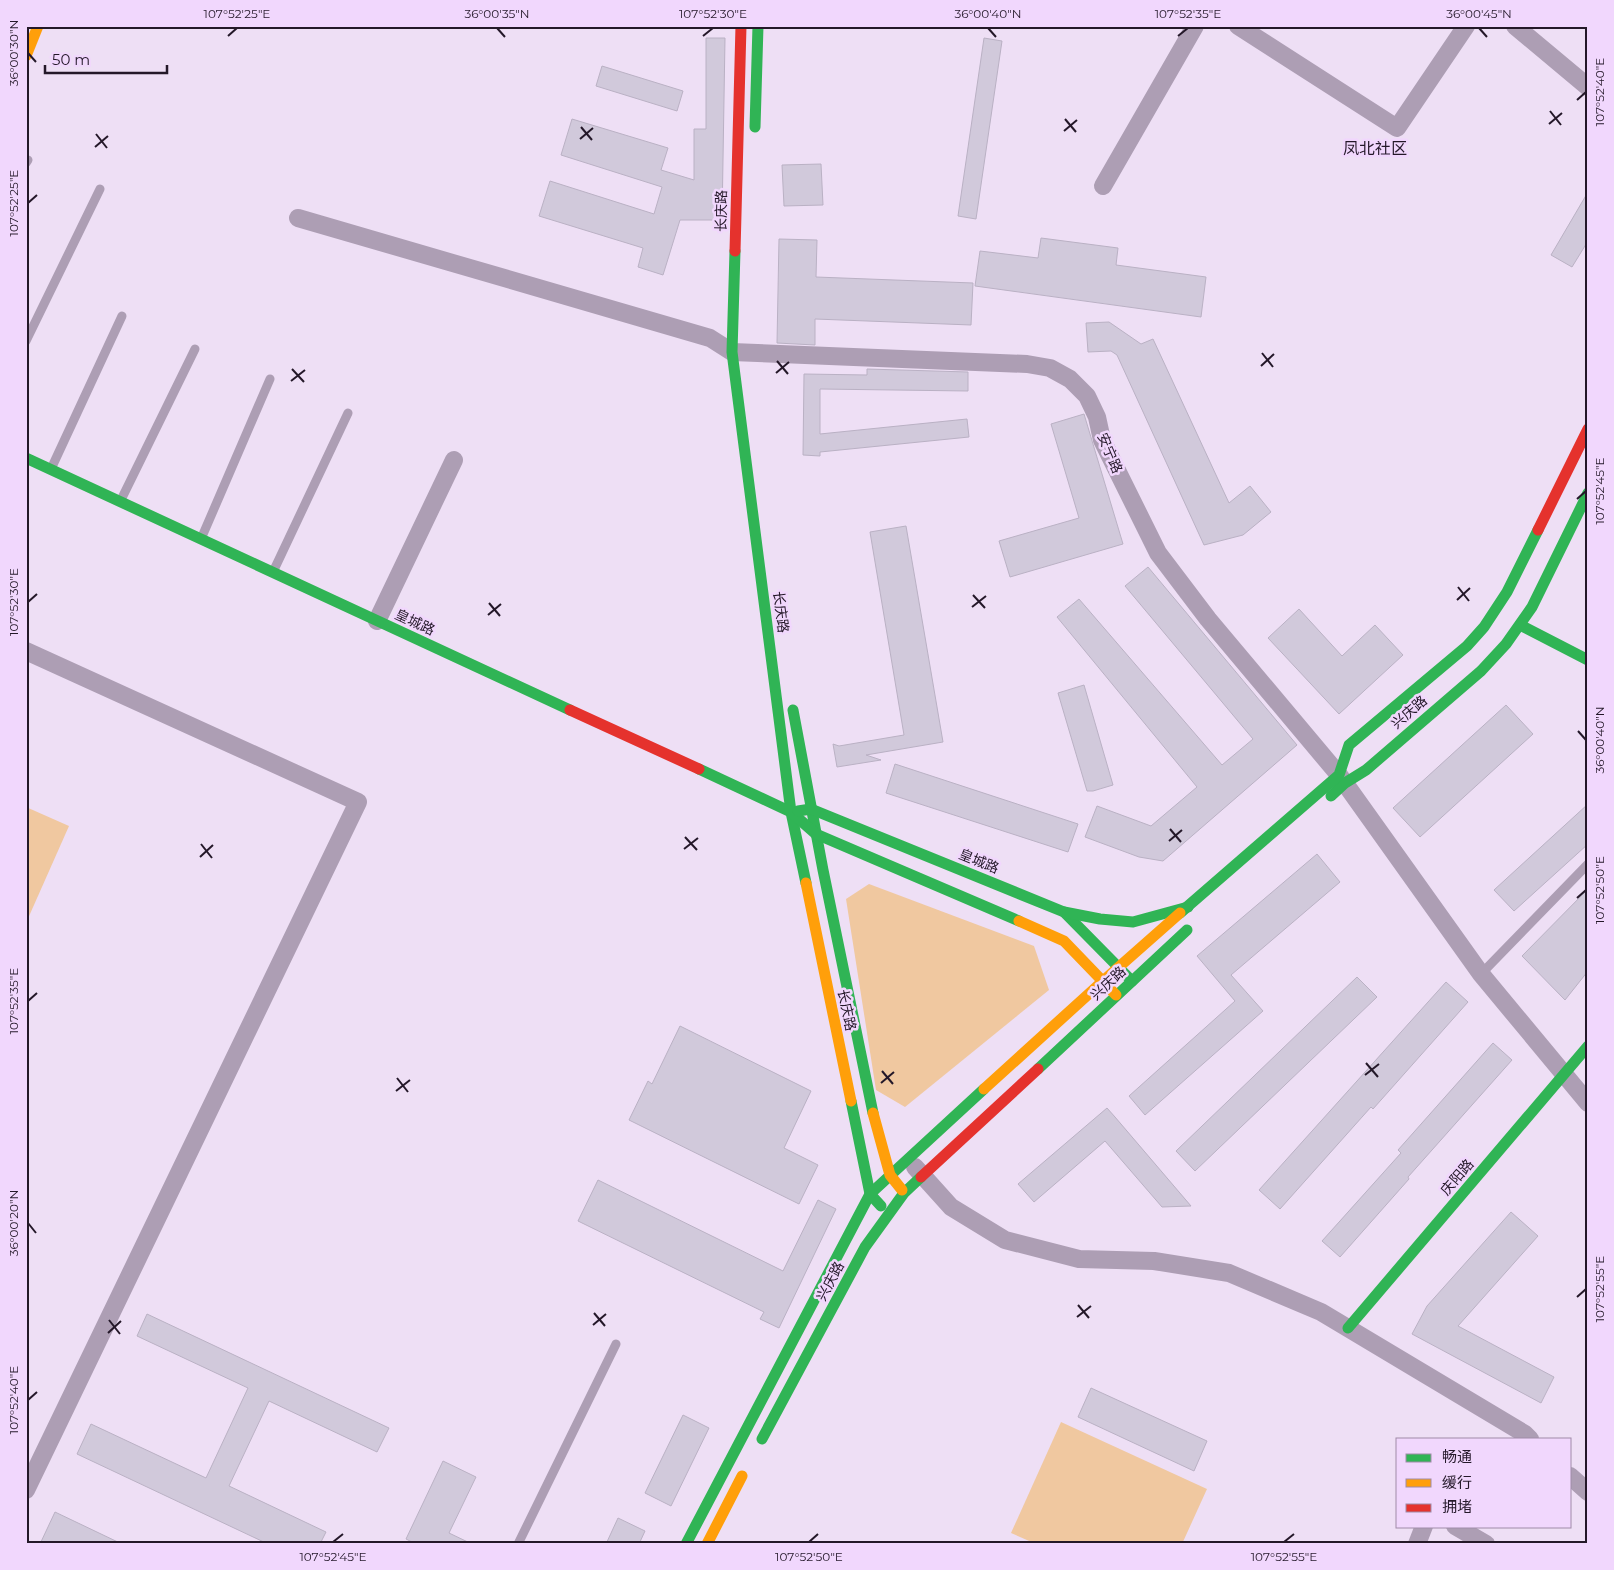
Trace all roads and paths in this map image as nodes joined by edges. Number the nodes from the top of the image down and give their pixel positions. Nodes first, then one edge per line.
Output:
1 (38, 26) edge
2 (741, 26) edge
3 (758, 26) edge
4 (1195, 26) edge
5 (1238, 26) edge
6 (1466, 26) edge
7 (1515, 26) edge
8 (26, 56) edge
9 (1588, 87) edge
10 (754, 136) dead end
11 (1103, 186) dead end
12 (100, 189) dead end
13 (298, 218) dead end
14 (122, 316) dead end
15 (26, 341) edge
16 (195, 348) dead end
17 (745, 352) junction
18 (270, 380) dead end
19 (348, 413) dead end
20 (1588, 429) edge
21 (26, 458) edge
22 (454, 460) dead end
23 (51, 469) junction
24 (1588, 493) edge
25 (120, 502) junction
26 (201, 539) junction
27 (273, 573) junction
28 (377, 621) junction
29 (1522, 622) junction
30 (26, 651) edge
31 (1588, 652) edge
32 (1588, 660) edge
33 (791, 696) dead end
34 (1342, 779) junction
35 (1324, 803) dead end
36 (811, 809) junction
37 (791, 812) junction
38 (816, 834) junction
39 (1588, 864) edge
40 (1188, 906) junction
41 (1064, 912) junction
42 (1196, 922) dead end
43 (1118, 967) junction
44 (1480, 974) junction
45 (1103, 981) junction
46 (1132, 981) junction
47 (1117, 996) junction
48 (1588, 1046) edge
49 (1564, 1074) junction
50 (1588, 1103) edge
51 (908, 1160) junction
52 (890, 1175) junction
53 (923, 1176) junction
54 (904, 1193) junction
55 (870, 1194) junction
56 (889, 1214) junction
57 (1348, 1328) junction
58 (616, 1344) dead end
59 (1529, 1438) edge
60 (757, 1447) dead end
61 (748, 1465) dead end
62 (1572, 1478) edge
63 (26, 1490) edge
64 (1588, 1492) edge
65 (1423, 1528) edge
66 (1458, 1528) edge
67 (518, 1544) edge
68 (686, 1544) edge
69 (707, 1544) edge
70 (1417, 1544) edge
71 (1486, 1544) edge

1 - 8 main road
2 - 17 main road, 长庆路
3 - 10 main road
4 - 11 street
5 - 6 street
7 - 9 street
12 - 15 lane
13 - 17 street
14 - 23 lane
16 - 25 lane
17 - 34 street, 安宁路
17 - 37 main road, 长庆路
18 - 26 lane
19 - 27 lane
20 - 34 main road, 兴庆路
21 - 23 main road, 皇城路
22 - 28 street
23 - 25 main road, 皇城路
24 - 29 main road, 兴庆路
25 - 26 main road, 皇城路
26 - 27 main road, 皇城路
27 - 28 main road, 皇城路
28 - 37 main road, 皇城路
29 - 31 main road
29 - 32 main road
29 - 34 main road, 兴庆路
30 - 63 street
33 - 36 main road
34 - 35 main road, 兴庆路
34 - 40 main road, 兴庆路
34 - 44 street, 安宁路
36 - 37 main road
36 - 38 main road
36 - 41 main road, 皇城路
37 - 38 main road, 皇城路
37 - 55 main road, 长庆路
38 - 45 main road, 皇城路
38 - 52 main road
39 - 44 lane
40 - 41 main road
40 - 43 main road, 兴庆路
41 - 43 main road, 皇城路
42 - 46 main road, 兴庆路
43 - 45 main road, 兴庆路
43 - 46 main road, 皇城路
44 - 49 street, 安宁路
45 - 47 main road, 皇城路
45 - 51 main road, 兴庆路
46 - 47 main road, 兴庆路
47 - 53 main road, 兴庆路
48 - 49 main road, 庆阳路
49 - 50 street, 安宁路
49 - 57 main road, 庆阳路
51 - 52 main road, 兴庆路
51 - 53 street
52 - 54 main road
52 - 55 main road, 兴庆路
53 - 54 main road, 兴庆路
53 - 57 street
54 - 56 main road, 兴庆路
55 - 56 main road
55 - 68 main road, 兴庆路
56 - 60 main road, 兴庆路
57 - 59 street
58 - 67 lane
61 - 69 main road
62 - 64 street
65 - 70 street
66 - 71 street

